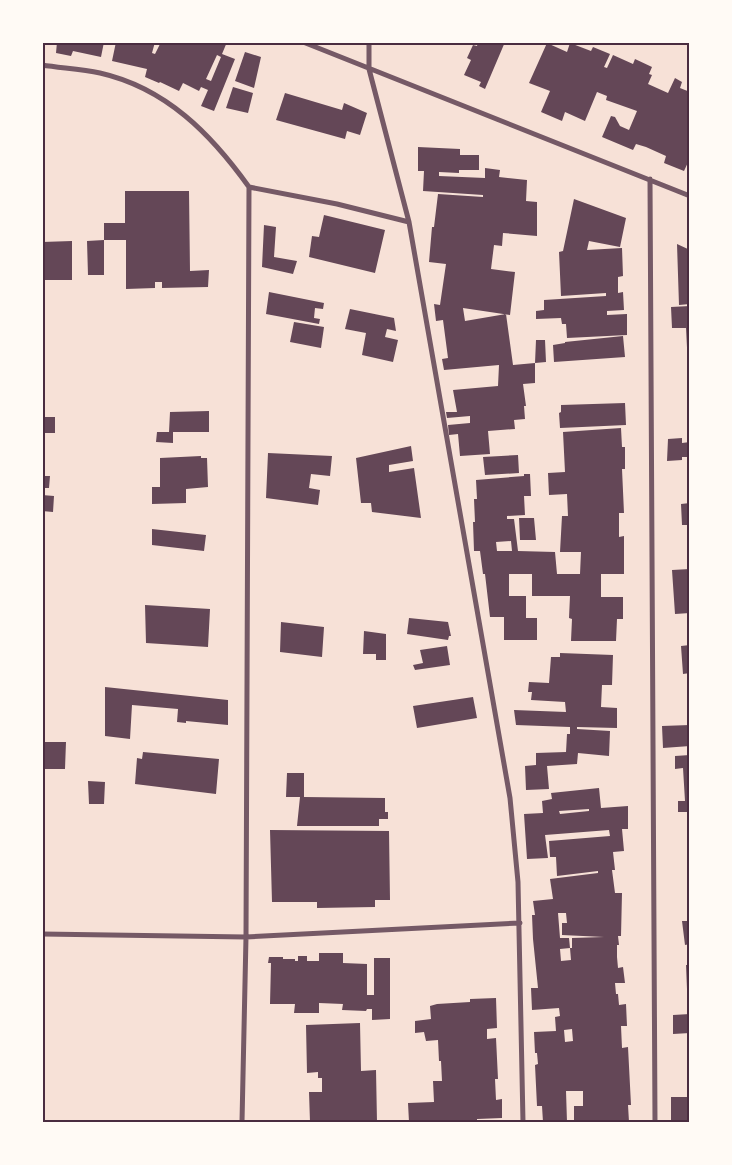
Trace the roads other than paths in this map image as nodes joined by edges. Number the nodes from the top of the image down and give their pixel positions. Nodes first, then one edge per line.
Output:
1 (303, 42) edge
2 (369, 42) edge
3 (42, 65) edge
4 (369, 69) junction
5 (650, 179) junction
6 (248, 187) junction
7 (690, 196) edge
8 (409, 222) junction
9 (520, 923) junction
10 (42, 934) edge
11 (246, 937) junction
12 (242, 1122) edge
13 (524, 1122) edge
14 (655, 1122) edge

1 - 4 street
2 - 4 street
3 - 6 street
4 - 5 street
4 - 8 street
5 - 7 street
5 - 14 street
6 - 8 street
6 - 11 street
8 - 9 street
9 - 11 street
9 - 13 street
10 - 11 street
11 - 12 street

